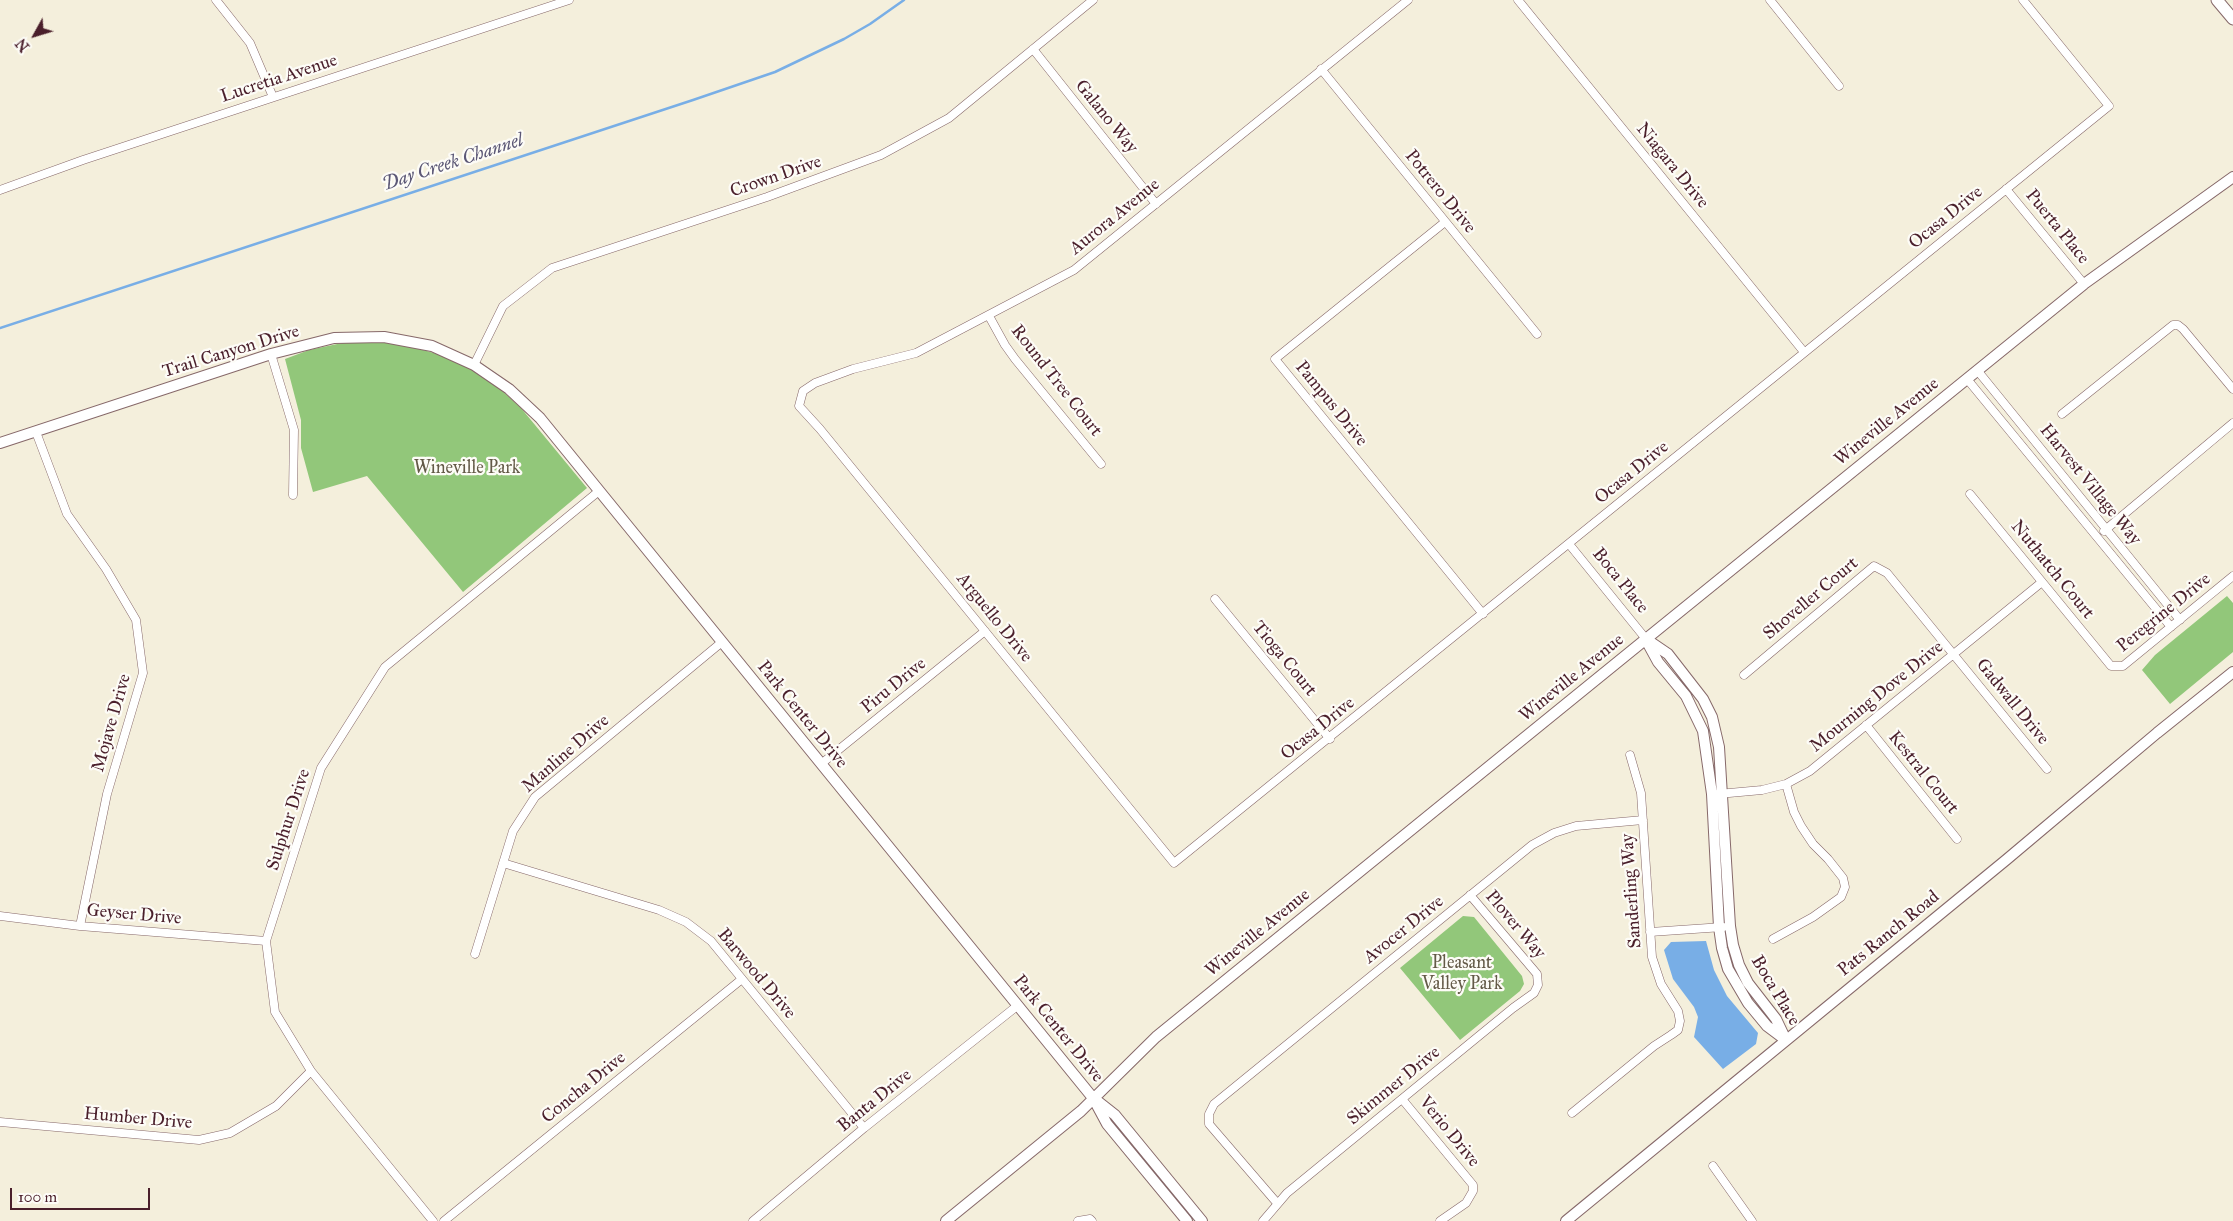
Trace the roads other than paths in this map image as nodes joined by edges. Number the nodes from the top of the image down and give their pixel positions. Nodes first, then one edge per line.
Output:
1 (216, 0) edge
2 (569, 0) edge
3 (1093, 0) edge
4 (1408, 0) edge
5 (1518, 0) edge
6 (1770, 0) edge
7 (2023, 0) edge
8 (2218, 0) edge
9 (2233, 19) edge
10 (1033, 49) junction
11 (1321, 69) junction
12 (1839, 86) dead end
13 (273, 97) junction
14 (2233, 177) edge
15 (2006, 189) junction
16 (0, 190) edge
17 (1156, 204) junction
18 (1445, 222) junction
19 (2084, 284) junction
20 (989, 316) junction
21 (1537, 334) dead end
22 (1804, 352) junction
23 (271, 354) junction
24 (474, 365) junction
25 (1977, 370) junction
26 (1967, 379) junction
27 (2233, 389) edge
28 (803, 391) joint
29 (2062, 414) dead end
30 (2233, 423) edge
31 (36, 432) junction
32 (0, 443) edge
33 (1101, 464) dead end
34 (600, 490) junction
35 (1970, 494) dead end
36 (293, 496) dead end
37 (2106, 529) junction
38 (2097, 537) junction
39 (1569, 544) junction
40 (2233, 576) edge
41 (2042, 582) junction
42 (1215, 599) dead end
43 (1483, 614) junction
44 (2180, 620) junction
45 (2171, 627) junction
46 (985, 631) junction
47 (1646, 639) junction
48 (722, 642) junction
49 (1954, 654) junction
50 (2110, 666) joint
51 (2233, 672) edge
52 (1744, 675) dead end
53 (1866, 725) junction
54 (1330, 739) junction
55 (1630, 755) dead end
56 (821, 764) junction
57 (2047, 768) dead end
58 (1786, 784) junction
59 (1717, 794) junction
60 (1643, 820) junction
61 (1957, 839) dead end
62 (503, 864) junction
63 (1174, 864) joint
64 (1470, 895) junction
65 (0, 916) edge
66 (80, 926) junction
67 (1725, 927) junction
68 (1650, 932) junction
69 (1773, 939) dead end
70 (266, 940) junction
71 (475, 954) dead end
72 (1537, 974) joint
73 (742, 979) junction
74 (1018, 1006) junction
75 (1786, 1040) junction
76 (311, 1071) junction
77 (1093, 1098) junction
78 (1402, 1099) junction
79 (1572, 1114) dead end
80 (0, 1122) edge
81 (864, 1128) junction
82 (1713, 1166) dead end
83 (1277, 1203) junction
84 (1091, 1220) edge
85 (433, 1221) edge
86 (444, 1221) edge
87 (753, 1221) edge
88 (946, 1221) edge
89 (1078, 1221) edge
90 (1186, 1221) edge
91 (1202, 1221) edge
92 (1263, 1221) edge
93 (1440, 1221) edge
94 (1566, 1221) edge
95 (1752, 1221) edge

1 - 13 street
2 - 13 street, Lucretia Avenue
3 - 10 street, Crown Drive
4 - 11 street, Aurora Avenue
5 - 22 street, Niagara Drive
6 - 12 street
7 - 15 street, Ocasa Drive
8 - 9 main road
10 - 17 street, Galano Way
10 - 24 street, Crown Drive
11 - 17 street, Aurora Avenue
11 - 18 street, Potrero Drive
13 - 16 street, Lucretia Avenue
14 - 19 street, Wineville Avenue
15 - 19 street, Puerta Place
15 - 22 street, Ocasa Drive
17 - 20 street, Aurora Avenue
18 - 21 street, Potrero Drive
18 - 43 street, Pampus Drive
19 - 25 street, Wineville Avenue
20 - 28 street, Aurora Avenue
20 - 33 street, Round Tree Court
22 - 39 street, Ocasa Drive
23 - 24 street, Trail Canyon Drive
23 - 31 street, Trail Canyon Drive
23 - 36 street
24 - 34 street, Park Center Drive
25 - 26 street, Wineville Avenue
25 - 37 street, Harvest Village Way
26 - 38 street, Harvest Village Way
26 - 47 street, Wineville Avenue
27 - 29 street
28 - 46 street, Arguello Drive
30 - 37 street
31 - 32 street, Trail Canyon Drive
31 - 66 street, Mojave Drive
34 - 48 street, Park Center Drive
34 - 70 street, Sulphur Drive
35 - 41 street, Nuthatch Court
37 - 38 street
37 - 44 street, Harvest Village Way
38 - 45 street, Harvest Village Way
39 - 43 street, Ocasa Drive
39 - 47 street, Boca Place
40 - 44 street, Peregrine Drive
41 - 49 street, Mourning Dove Drive
41 - 50 street, Nuthatch Court
42 - 54 street, Tioga Court
43 - 54 street, Ocasa Drive
44 - 45 street, Peregrine Drive
45 - 50 street, Peregrine Drive
46 - 56 street, Piru Drive
46 - 63 street, Arguello Drive
47 - 59 street, Boca Place
47 - 77 street, Wineville Avenue
48 - 56 street, Park Center Drive
48 - 62 street, Manline Drive
49 - 52 street, Shoveller Court
49 - 53 street, Mourning Dove Drive
49 - 57 street, Gadwall Drive
51 - 75 street, Pats Ranch Road
53 - 58 street, Mourning Dove Drive
53 - 61 street, Kestral Court
54 - 63 street, Ocasa Drive
55 - 60 street, Sanderling Way
56 - 74 street, Park Center Drive
58 - 59 street, Mourning Dove Drive
58 - 69 street
59 - 67 street, Boca Place
60 - 64 street, Avocer Drive
60 - 68 street, Sanderling Way
62 - 71 street, Manline Drive
62 - 73 street, Barwood Drive
64 - 72 street, Plover Way
64 - 83 street, Avocer Drive
65 - 66 street, Geyser Drive
66 - 70 street, Geyser Drive
67 - 68 street
67 - 75 street, Boca Place
68 - 79 street, Sanderling Way
70 - 76 street, Sulphur Drive
72 - 78 street, Skimmer Drive
73 - 81 street, Barwood Drive
73 - 86 street, Concha Drive
74 - 77 street, Park Center Drive
74 - 81 street, Banta Drive
75 - 94 street, Pats Ranch Road
76 - 80 street, Humber Drive
76 - 85 street, Sulphur Drive
77 - 88 street, Wineville Avenue
77 - 90 street, Park Center Drive
77 - 91 street, Park Center Drive
78 - 83 street, Skimmer Drive
78 - 93 street, Verio Drive
81 - 87 street, Banta Drive
82 - 95 street
83 - 92 street, Skimmer Drive
84 - 89 street

